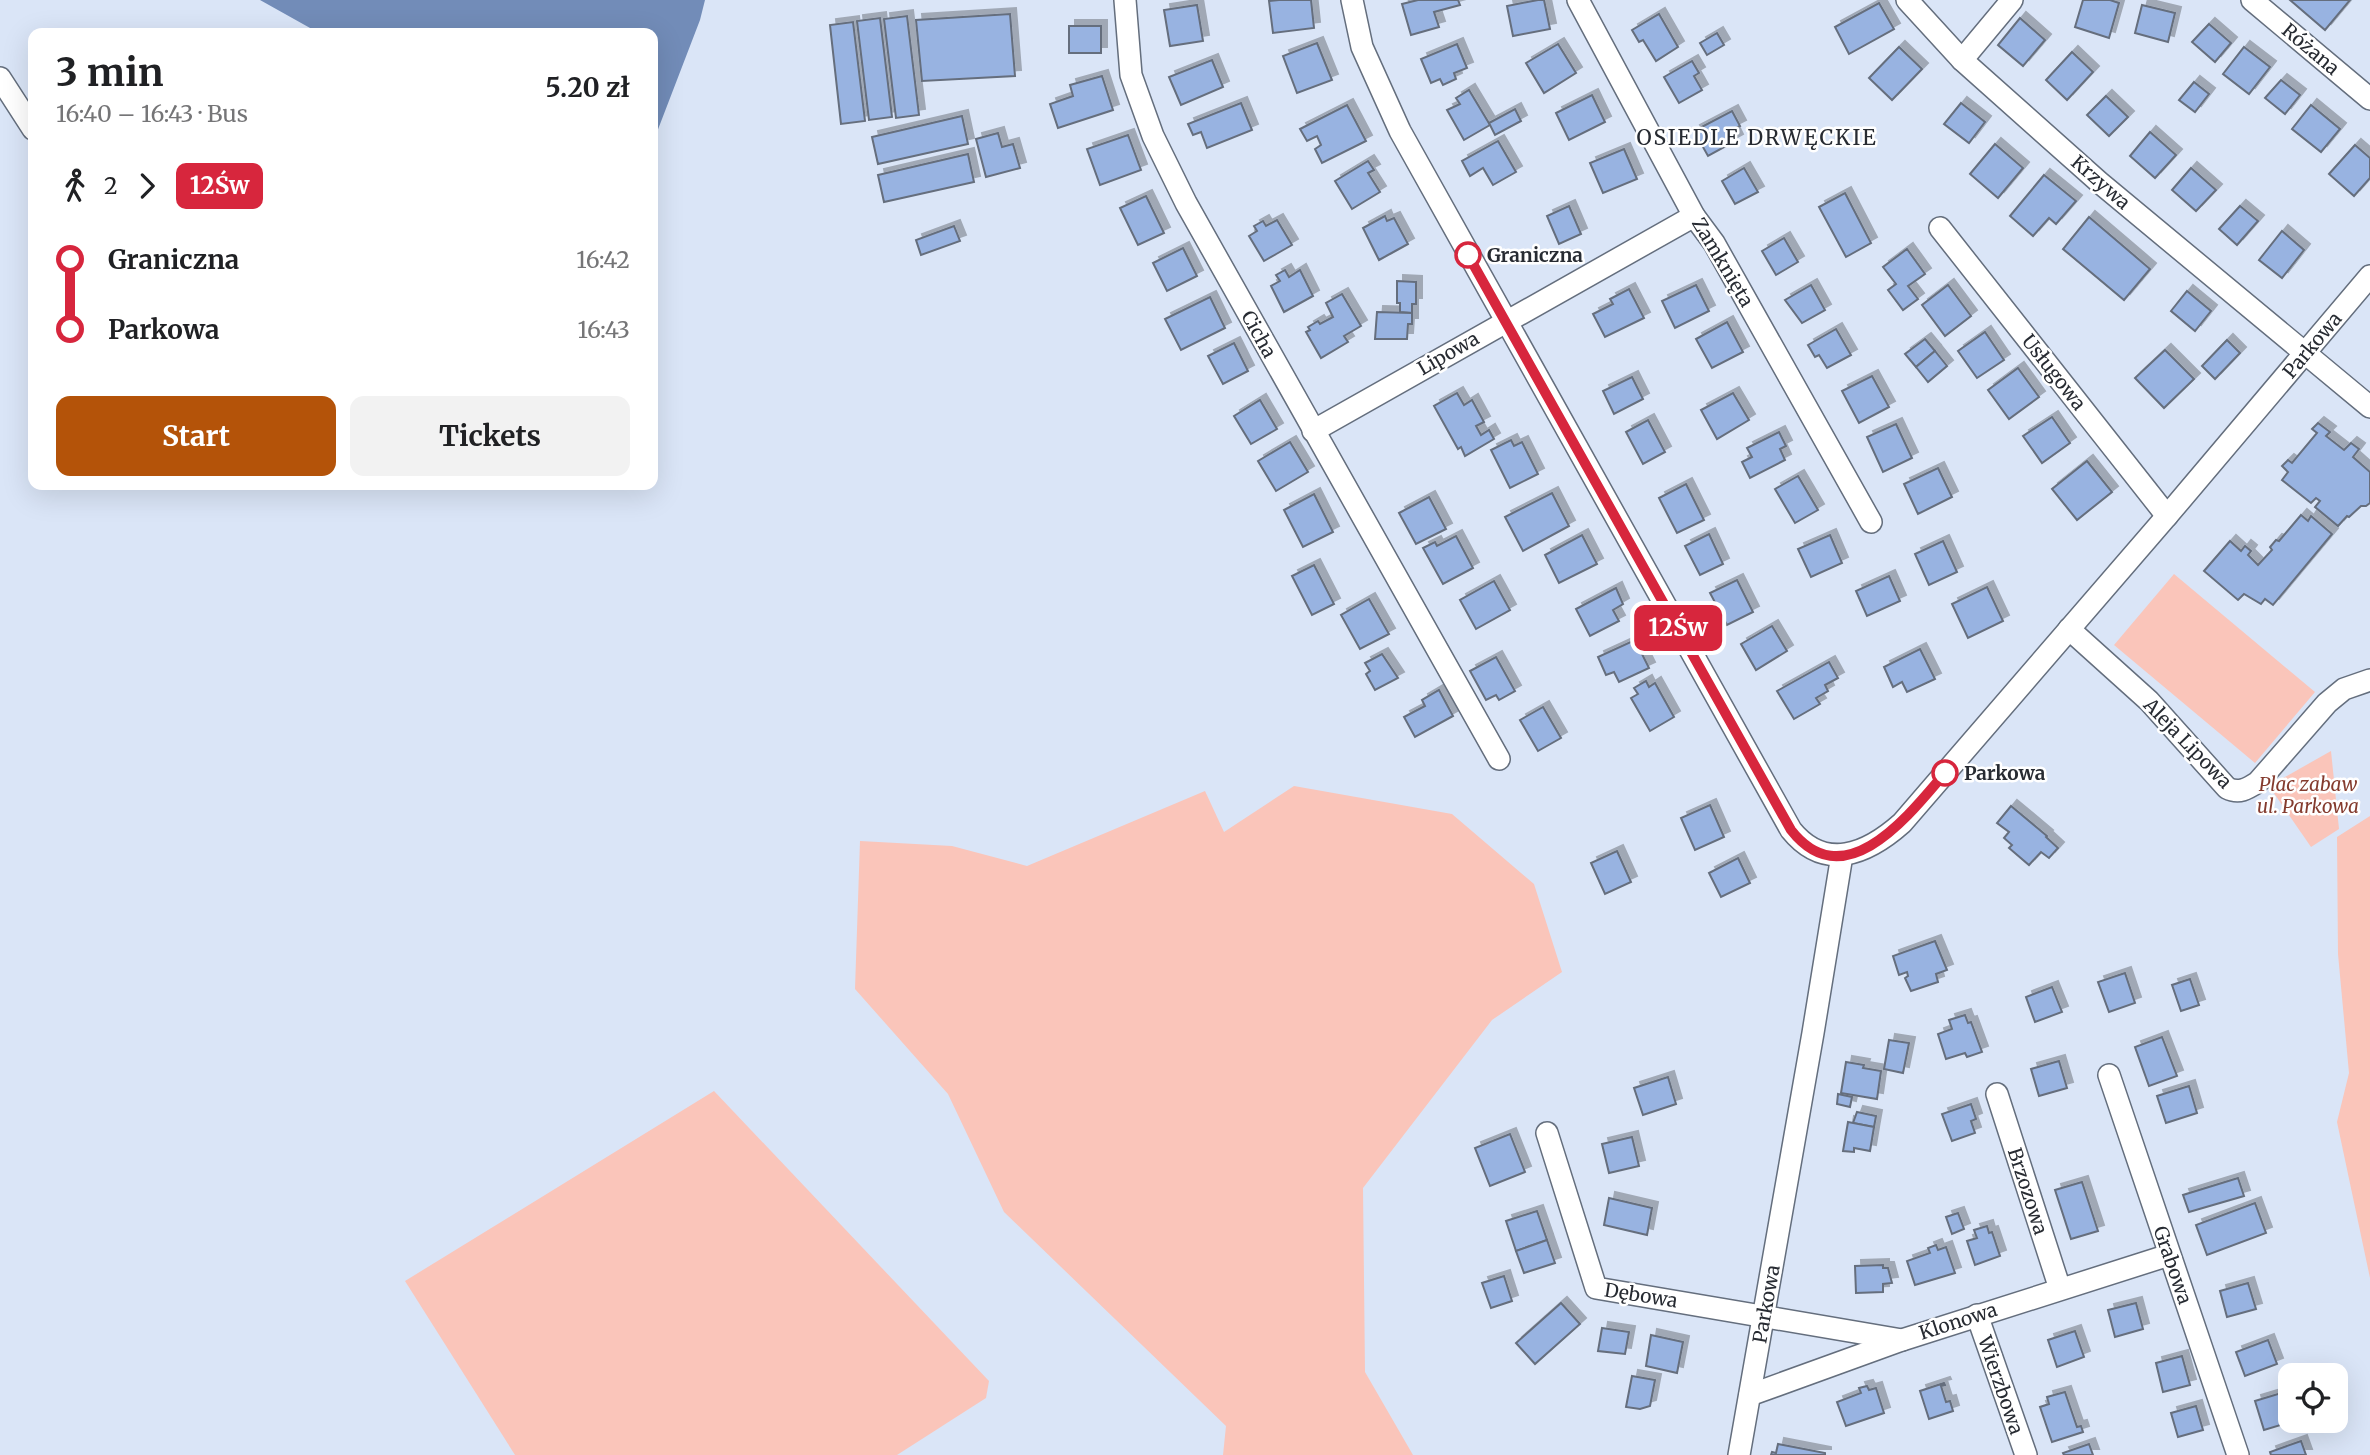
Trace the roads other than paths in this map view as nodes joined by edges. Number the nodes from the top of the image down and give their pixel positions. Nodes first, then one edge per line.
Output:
1 (1125, 0) edge
2 (1352, 0) edge
3 (1578, 0) edge
4 (1907, 0) edge
5 (2012, 0) edge
6 (2252, 0) edge
7 (1962, 60) junction
8 (0, 78) edge
9 (2370, 99) edge
10 (28, 121) edge
11 (1694, 216) junction
12 (1940, 228) dead end
13 (2370, 276) edge
14 (1505, 321) junction
15 (2306, 352) junction
16 (2370, 407) edge
17 (1313, 431) junction
18 (2167, 516) junction
19 (1871, 522) dead end
20 (2070, 629) junction
21 (2370, 680) edge
22 (1499, 759) dead end
23 (1842, 855) junction
24 (2109, 1075) dead end
25 (1997, 1094) dead end
26 (1547, 1133) dead end
27 (2169, 1255) junction
28 (2060, 1289) junction
29 (1764, 1315) junction
30 (1977, 1315) junction
31 (1902, 1340) junction
32 (1749, 1395) junction
33 (1739, 1455) edge
34 (2026, 1455) edge
35 (2238, 1455) edge

1 - 17 street, Cicha
2 - 14 street
3 - 11 street, Zamknięta
4 - 7 street, Krzywa
5 - 7 street
6 - 9 street, Różana
7 - 15 street, Krzywa
8 - 10 street
11 - 14 street, Lipowa
11 - 19 street, Zamknięta
12 - 18 street, Usługowa
13 - 15 street, Parkowa
14 - 17 street, Lipowa
14 - 23 street
15 - 16 street, Krzywa
15 - 18 street, Parkowa
17 - 22 street, Cicha
18 - 20 street, Parkowa
20 - 21 street, Aleja Lipowa
20 - 23 street, Parkowa
23 - 29 street, Parkowa
24 - 27 street, Grabowa
25 - 28 street, Brzozowa
26 - 29 street, Dębowa
27 - 28 street, Klonowa
27 - 35 street, Grabowa
28 - 30 street, Klonowa
29 - 31 street
29 - 32 street, Parkowa
30 - 31 street, Klonowa
30 - 34 street, Wierzbowa
31 - 32 street, Klonowa
32 - 33 street, Parkowa

